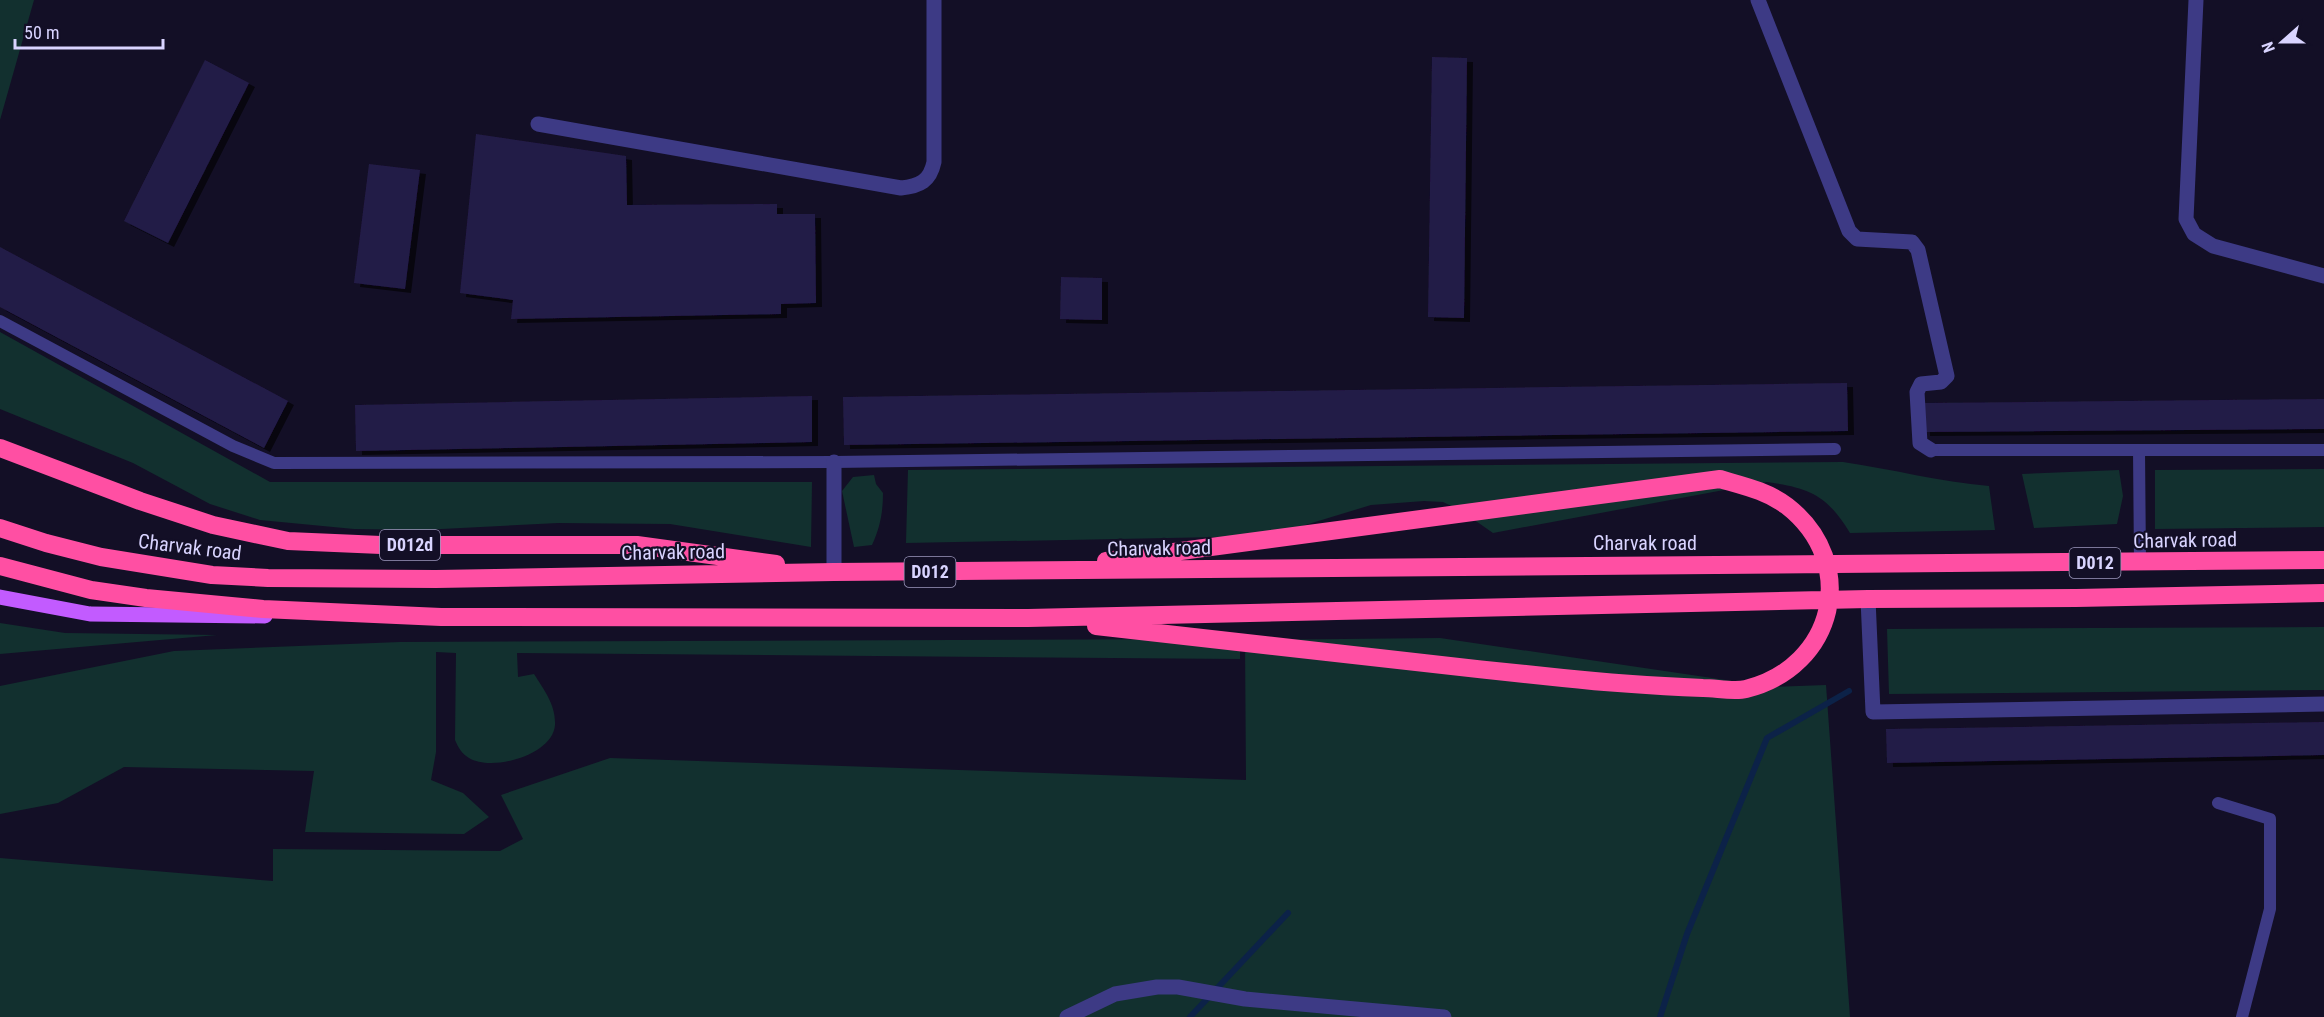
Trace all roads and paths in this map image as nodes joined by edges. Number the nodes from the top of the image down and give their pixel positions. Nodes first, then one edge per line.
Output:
1 (934, 0) edge
2 (1758, 0) edge
3 (2196, 0) edge
4 (538, 124) dead end
5 (2324, 276) edge
6 (0, 321) edge
7 (0, 448) edge
8 (1835, 449) dead end
9 (1931, 450) joint
10 (2139, 450) junction
11 (2324, 450) edge
12 (834, 462) junction
13 (0, 528) edge
14 (2324, 560) edge
15 (2140, 563) junction
16 (0, 566) edge
17 (834, 572) junction
18 (1028, 572) junction
19 (2324, 593) edge
20 (0, 597) edge
21 (1868, 599) junction
22 (441, 617) junction
23 (1028, 618) junction
24 (2324, 704) edge
25 (2218, 803) dead end
26 (1067, 1017) edge
27 (1444, 1017) edge
28 (2242, 1017) edge

1 - 4 street
2 - 9 street
3 - 5 street
6 - 12 lane
7 - 17 highway, D012d
8 - 12 lane
9 - 10 lane
10 - 11 lane
10 - 15 lane
12 - 17 street
13 - 17 highway, Charvak road / D012
14 - 15 highway, Charvak road / D012
15 - 18 highway, Charvak road / D012
16 - 22 highway, D012
17 - 18 highway, Charvak road / D012
18 - 23 highway
19 - 21 highway, D012
20 - 22 main road
21 - 23 highway, D012
21 - 24 street
22 - 23 highway, D012
25 - 28 lane
26 - 27 street

